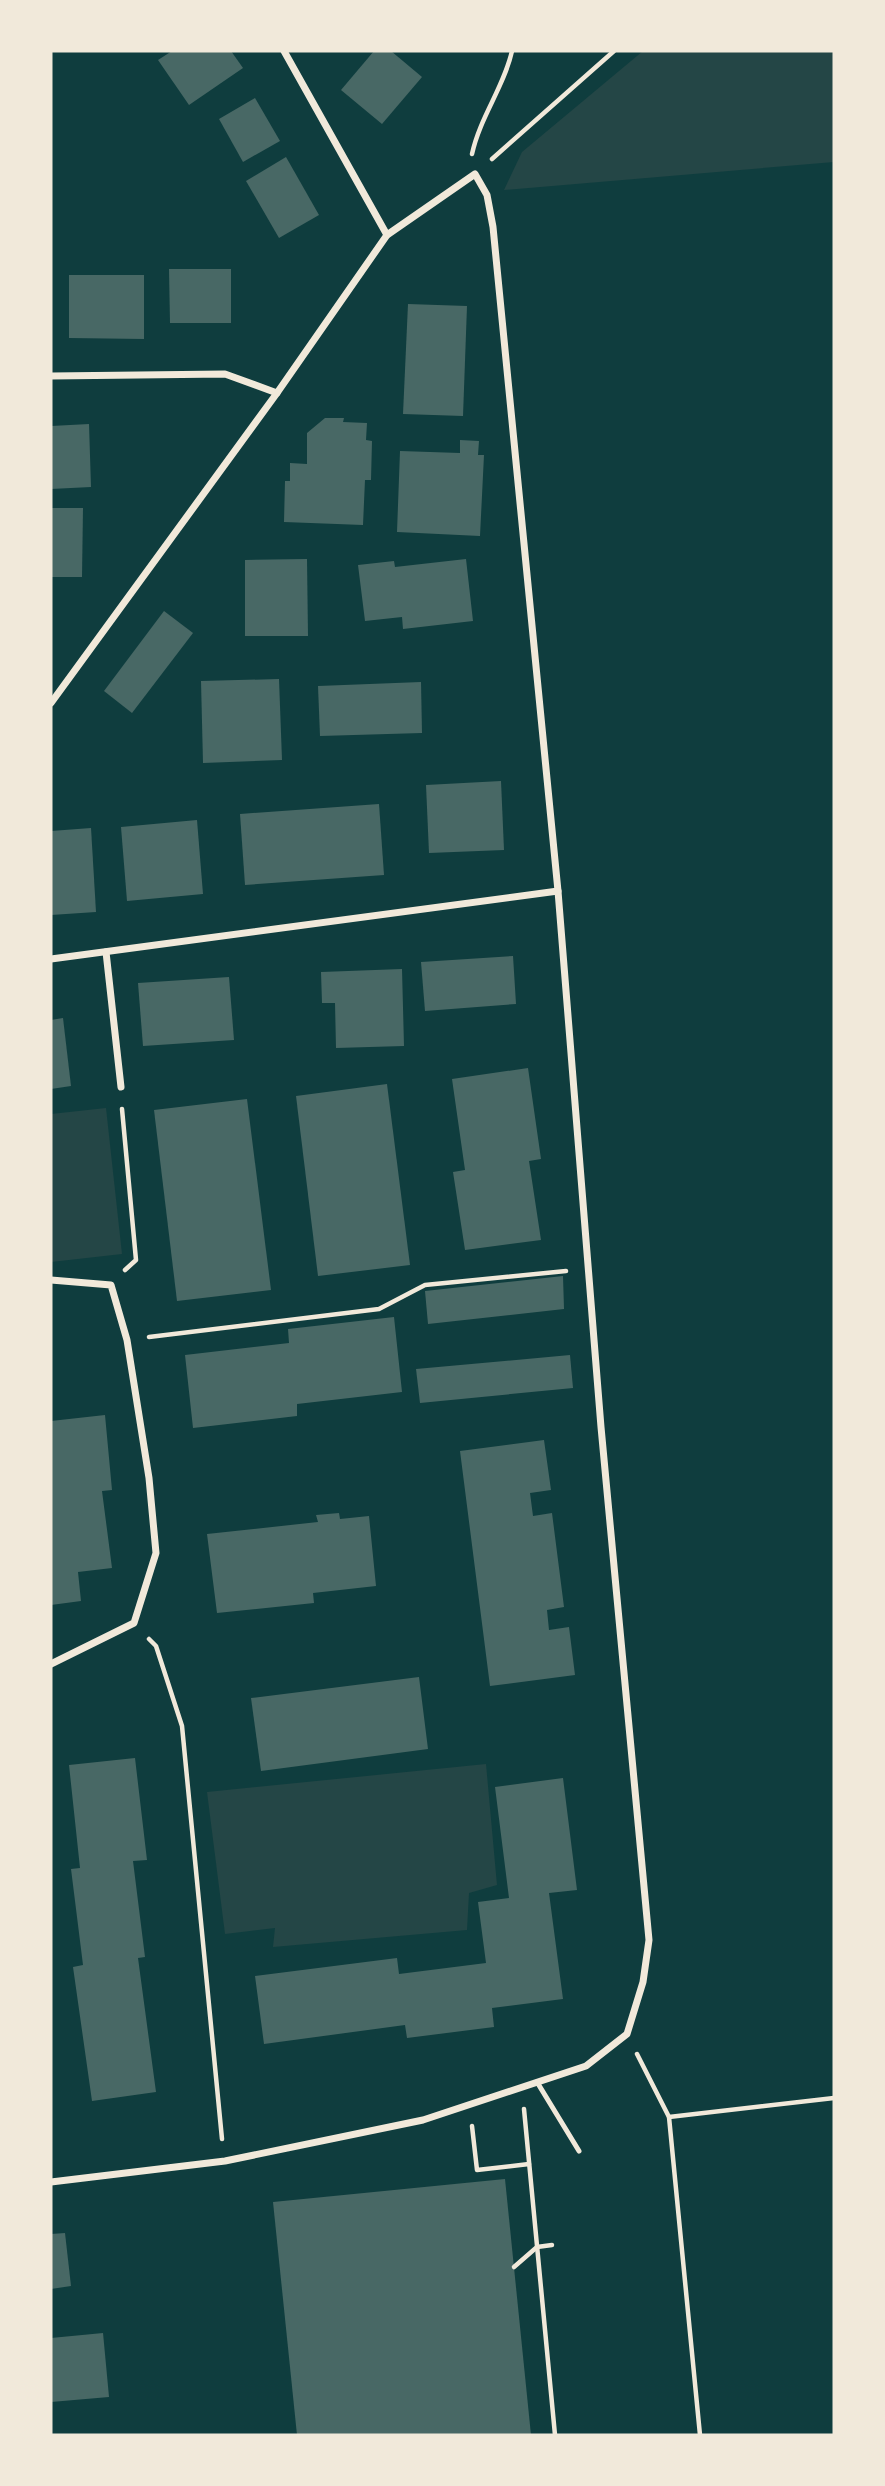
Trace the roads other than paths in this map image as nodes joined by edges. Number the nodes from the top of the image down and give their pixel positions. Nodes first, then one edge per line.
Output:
1 (284, 51) edge
2 (387, 235) junction
3 (51, 376) edge
4 (277, 393) junction
5 (51, 703) edge
6 (558, 891) junction
7 (106, 951) junction
8 (51, 959) edge
9 (121, 1087) road end
10 (51, 1280) edge
11 (51, 1664) edge
12 (537, 2082) junction
13 (579, 2151) dead end
14 (51, 2182) edge

1 - 2 street
2 - 4 street
2 - 6 street
3 - 4 street
4 - 5 street
6 - 7 street
6 - 12 street
7 - 8 street
7 - 9 street
10 - 11 street
12 - 13 lane
12 - 14 street

